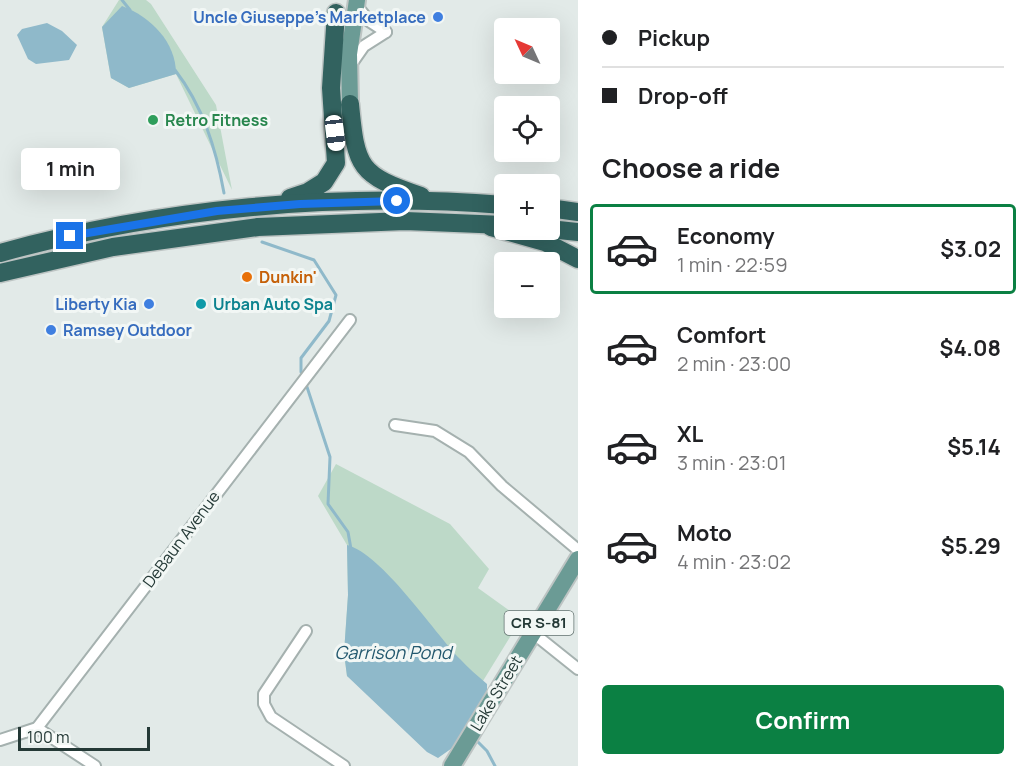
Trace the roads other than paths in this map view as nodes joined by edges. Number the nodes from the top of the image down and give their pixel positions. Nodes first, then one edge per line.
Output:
1 (357, 2) edge
2 (338, 7) edge
3 (349, 68) junction
4 (350, 104) joint
5 (440, 202) junction
6 (494, 205) edge
7 (246, 208) junction
8 (560, 210) edge
9 (578, 212) edge
10 (474, 223) junction
11 (494, 224) edge
12 (560, 230) edge
13 (578, 232) edge
14 (0, 253) edge
15 (578, 259) edge
16 (0, 273) edge
17 (350, 320) dead end
18 (395, 425) dead end
19 (578, 550) edge
20 (578, 559) edge
21 (306, 631) dead end
22 (533, 633) junction
23 (578, 669) edge
24 (37, 728) junction
25 (0, 740) edge
26 (95, 766) edge
27 (344, 766) edge
28 (452, 766) edge

1 - 3 main road
1 - 3 street
2 - 7 highway
3 - 4 main road
4 - 5 highway
5 - 6 highway
5 - 7 highway
7 - 14 highway
8 - 9 highway
10 - 11 highway
10 - 15 highway
10 - 16 highway
12 - 13 highway
17 - 24 street, DeBaun Avenue
18 - 19 street
20 - 22 main road, Lake Street / CR S-81
21 - 27 street
22 - 23 street
22 - 28 main road, Lake Street / CR S-81
24 - 25 street
24 - 26 street

